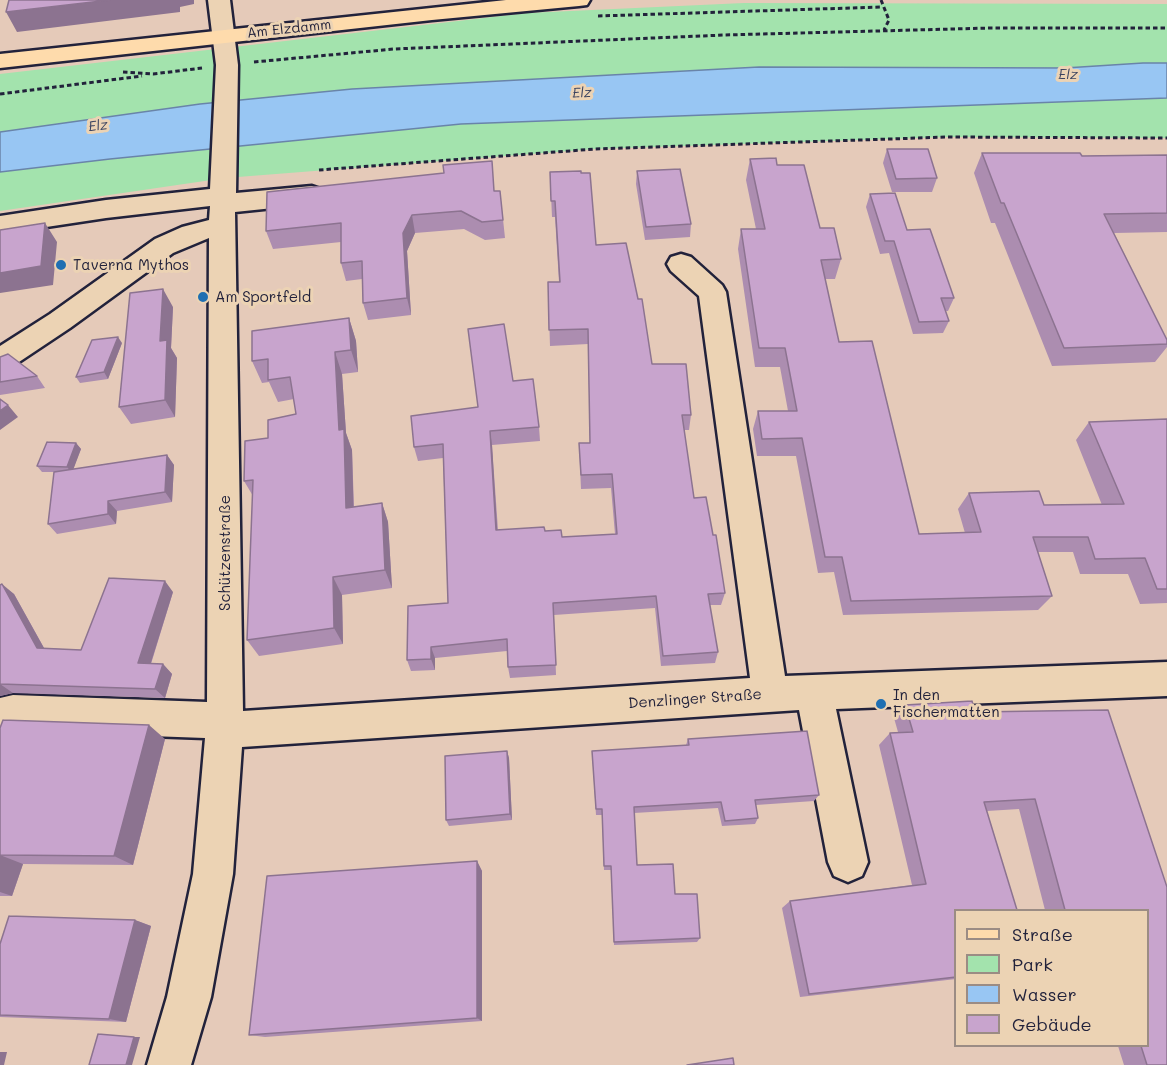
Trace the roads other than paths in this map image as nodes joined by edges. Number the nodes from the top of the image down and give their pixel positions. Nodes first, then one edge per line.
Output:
1 (219, 0) edge
2 (579, 0) edge
3 (224, 36) junction
4 (0, 61) edge
5 (330, 193) edge
6 (224, 201) junction
7 (0, 225) edge
8 (681, 264) dead end
9 (0, 360) edge
10 (1167, 678) edge
11 (814, 692) junction
12 (770, 694) junction
13 (0, 716) edge
14 (224, 725) junction
15 (848, 862) dead end
16 (169, 1065) edge

1 - 3 street, Schützenstraße
2 - 3 main road, Am Elzdamm
3 - 4 main road, Am Elzdamm
3 - 6 street, Schützenstraße
5 - 6 street
6 - 7 street
6 - 9 street
6 - 14 street, Schützenstraße
8 - 12 street
10 - 11 street, Denzlinger Straße
11 - 12 street, Denzlinger Straße
11 - 15 street
12 - 14 street, Denzlinger Straße
13 - 14 street, Denzlinger Straße
14 - 16 street, Schützenstraße

